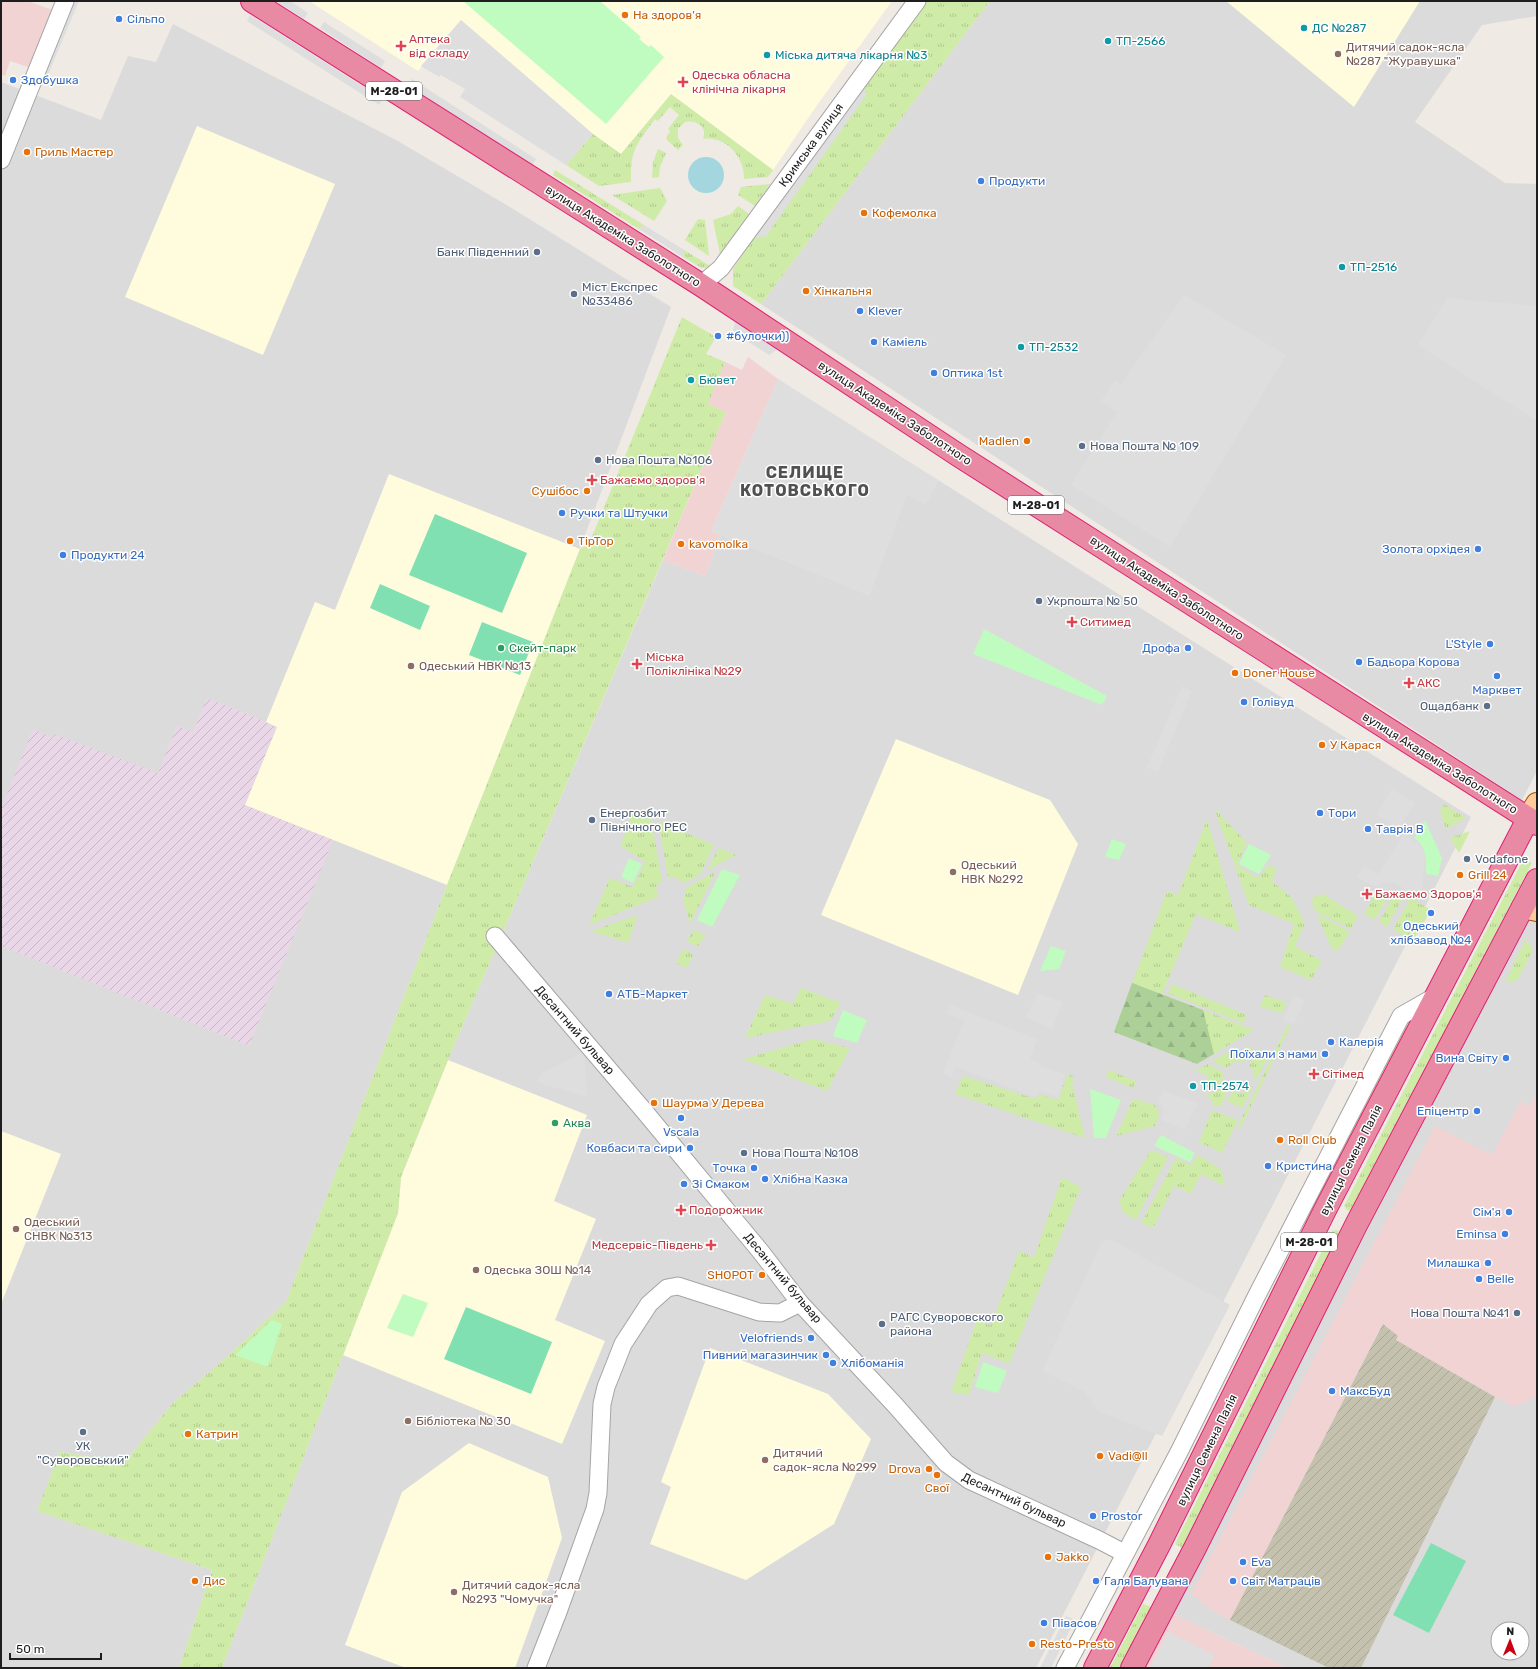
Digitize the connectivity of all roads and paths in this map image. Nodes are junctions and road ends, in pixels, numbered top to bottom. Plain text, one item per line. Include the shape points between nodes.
1 (65, 1) edge
2 (252, 1) edge
3 (917, 1) edge
4 (1, 160) edge
5 (701, 285) junction
6 (1534, 816) edge
7 (1537, 880) edge
8 (1530, 909) edge
9 (495, 936) dead end
10 (1436, 996) junction
11 (1325, 1210) junction
12 (1356, 1225) junction
13 (800, 1303) junction
14 (1124, 1553) junction
15 (1136, 1590) junction
16 (1165, 1604) junction
17 (536, 1668) edge
18 (1065, 1668) edge
19 (1095, 1668) edge
20 (1132, 1668) edge

1 - 4 street
2 - 5 highway, вулиця Академіка Заболотного / М-28-01
3 - 5 street, Кримська вулиця via 721,268
5 - 6 highway, вулиця Академіка Заболотного / М-28-01 via 964,459
6 - 10 highway, вулиця Семена Палія / М-28-01
7 - 8 highway, М-28-01
8 - 12 highway, М-28-01
9 - 13 street, Десантний бульвар via 645,1112
10 - 11 highway, вулиця Семена Палія / М-28-01
10 - 14 street via 1401,1016 1179,1452
11 - 12 highway
11 - 15 highway, вулиця Семена Палія / М-28-01
12 - 16 highway, М-28-01
13 - 14 street, Десантний бульвар via 895,1404 946,1464 969,1480
13 - 17 street via 780,1313 759,1312 678,1286 667,1288 650,1304 623,1344 606,1387 602,1404 595,1509
14 - 18 street
15 - 16 highway
15 - 19 highway, вулиця Семена Палія / М-28-01
16 - 20 highway, М-28-01

